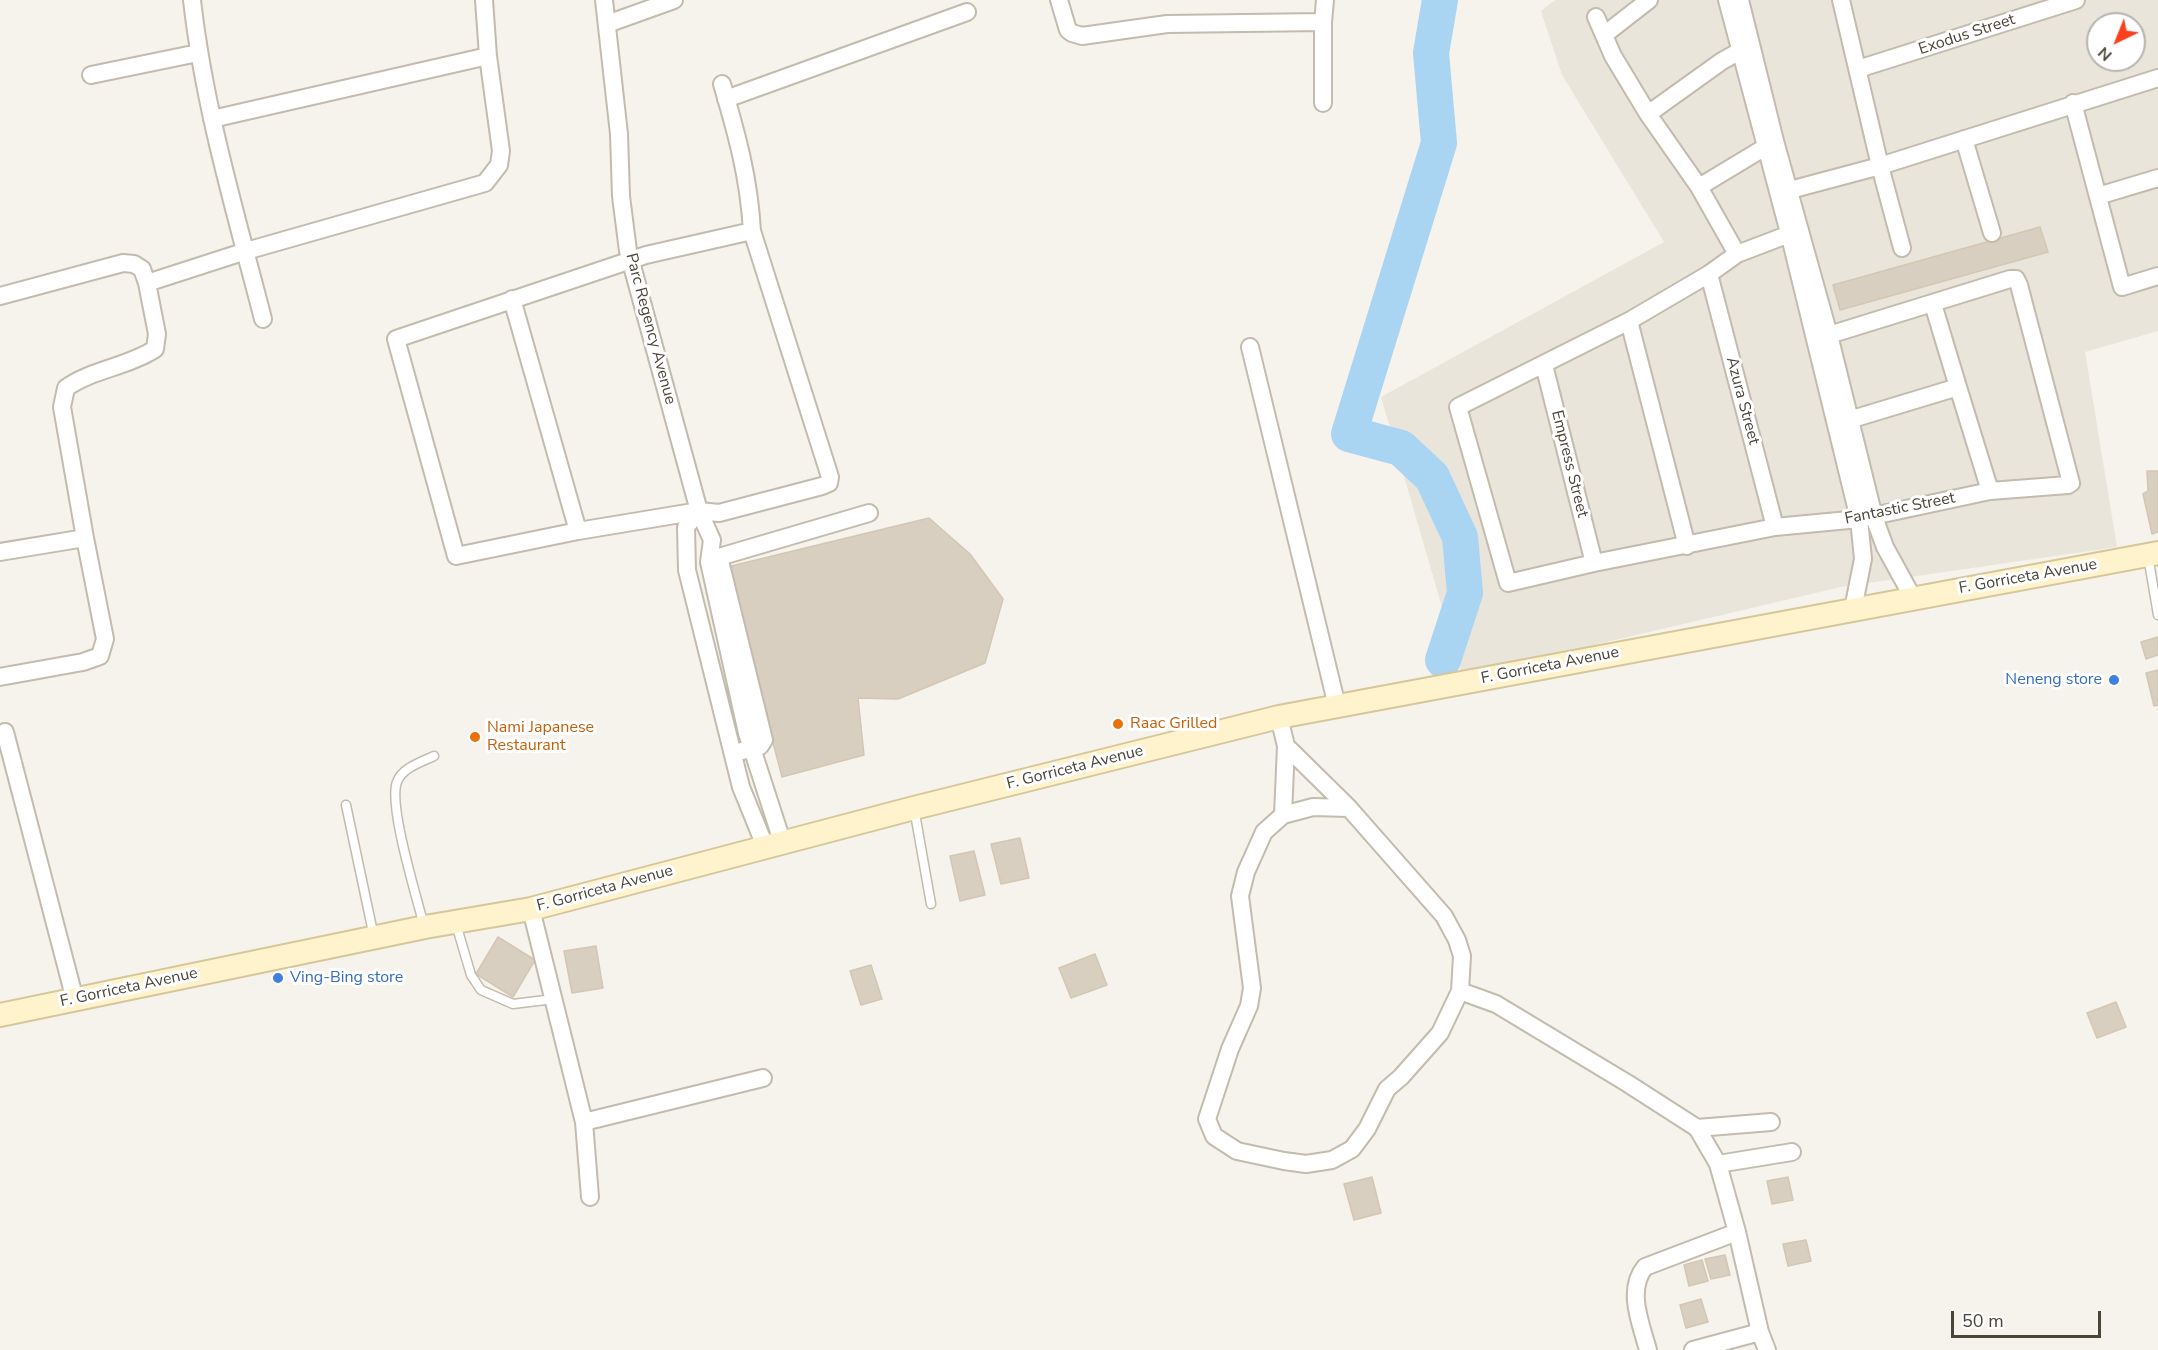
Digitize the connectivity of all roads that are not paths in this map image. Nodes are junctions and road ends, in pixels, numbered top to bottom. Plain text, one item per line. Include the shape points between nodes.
1 (192, 0) edge
2 (484, 0) edge
3 (604, 0) edge
4 (674, 0) edge
5 (1059, 0) edge
6 (1326, 0) edge
7 (1649, 0) edge
8 (1726, 0) edge
9 (1740, 0) edge
10 (1841, 0) edge
11 (2076, 0) edge
12 (967, 12) dead end
13 (1596, 17) dead end
14 (1323, 22) junction
15 (607, 24) junction
16 (1604, 35) junction
17 (1740, 51) junction
18 (198, 52) junction
19 (488, 56) junction
20 (1858, 69) junction
21 (91, 75) dead end
22 (2158, 78) edge
23 (1323, 103) dead end
24 (2073, 103) junction
25 (1648, 114) junction
26 (212, 119) junction
27 (1964, 139) junction
28 (1770, 144) junction
29 (1880, 166) junction
30 (2158, 178) edge
31 (1699, 187) junction
32 (1790, 190) junction
33 (2098, 196) junction
34 (752, 231) junction
35 (1794, 232) junction
36 (1992, 233) dead end
37 (1902, 248) dead end
38 (246, 251) junction
39 (1737, 254) junction
40 (632, 260) junction
41 (1709, 274) junction
42 (2158, 276) edge
43 (147, 283) junction
44 (0, 296) edge
45 (512, 299) junction
46 (1932, 304) junction
47 (263, 319) dead end
48 (1629, 321) junction
49 (1829, 335) junction
50 (1250, 347) dead end
51 (1544, 364) junction
52 (1958, 387) junction
53 (1849, 420) junction
54 (1990, 491) junction
55 (699, 512) junction
56 (869, 513) dead end
57 (1866, 518) junction
58 (1775, 528) junction
59 (578, 531) junction
60 (85, 538) junction
61 (1687, 546) junction
62 (0, 552) edge
63 (2153, 554) edge
64 (714, 559) junction
65 (1594, 563) junction
66 (687, 570) junction
67 (1913, 598) junction
68 (1853, 609) junction
69 (2158, 615) edge
70 (0, 677) edge
71 (1337, 706) junction
72 (1279, 717) junction
73 (5, 732) dead end
74 (1286, 746) junction
75 (751, 749) junction
76 (734, 753) junction
77 (434, 756) dead end
78 (346, 805) dead end
79 (914, 808) junction
80 (1349, 808) junction
81 (1283, 815) junction
82 (774, 843) junction
83 (931, 904) dead end
84 (531, 909) junction
85 (456, 921) junction
86 (424, 927) junction
87 (374, 937) junction
88 (1460, 991) junction
89 (554, 999) junction
90 (75, 1000) junction
91 (0, 1015) edge
92 (763, 1078) dead end
93 (584, 1122) junction
94 (1771, 1122) dead end
95 (1697, 1128) junction
96 (1792, 1152) dead end
97 (1718, 1164) junction
98 (590, 1197) dead end
99 (1737, 1232) junction
100 (1760, 1332) junction
101 (1648, 1350) edge
102 (1693, 1350) edge
103 (1767, 1350) edge

1 - 18 street
2 - 19 street
3 - 15 street, Parc Regency Avenue
4 - 15 street
5 - 14 street via 1068,30 1082,36 1167,24
6 - 14 street
7 - 16 street
8 - 17 street
9 - 28 street
10 - 20 street
11 - 20 street, Exodus Street
12 - 34 street via 724,92 743,158
13 - 16 street
14 - 23 street
15 - 40 street, Parc Regency Avenue via 619,134 621,196
16 - 25 street
17 - 25 street
17 - 28 street
18 - 21 street
18 - 26 street
19 - 26 street
19 - 38 street via 501,160 485,183
20 - 29 street
22 - 24 street
24 - 27 street
24 - 33 street
25 - 31 street
26 - 38 street
27 - 29 street
27 - 36 street
28 - 31 street
28 - 32 street
28 - 35 street
29 - 32 street
29 - 37 street
30 - 33 street
31 - 39 street
32 - 35 street
33 - 42 street via 2122,287
34 - 40 street
34 - 55 street via 829,483 719,513
35 - 39 street
35 - 49 street
35 - 57 street
38 - 43 street
38 - 47 street
39 - 41 street
40 - 45 street
40 - 55 street, Parc Regency Avenue
41 - 48 street
41 - 58 street, Azura Street
43 - 44 street via 142,269 123,263
43 - 60 street via 157,334 155,349 80,378 66,388 63,407
45 - 59 street
45 - 59 street via 396,339 456,556
46 - 49 street, Fantastic Street
46 - 52 street
46 - 54 street, Fantastic Street via 2010,279 2016,279 2019,285 2072,481 2068,485
48 - 51 street
48 - 61 street
49 - 53 street
50 - 71 street
51 - 65 street, Empress Street
51 - 65 street, Fantastic Street via 1458,407 1508,583
52 - 53 street
52 - 54 street
53 - 57 street
54 - 57 street, Fantastic Street
55 - 59 street
55 - 64 street, Parc Regency Avenue via 712,540
55 - 66 street via 686,527
56 - 64 street
57 - 58 street, Fantastic Street
57 - 67 street
57 - 68 street
58 - 61 street, Fantastic Street
60 - 62 street
60 - 70 street via 105,639 100,656
61 - 65 street, Fantastic Street
63 - 67 main road, F. Gorriceta Avenue
63 - 69 lane
64 - 66 street
64 - 75 street, Parc Regency Avenue via 764,740
66 - 76 street
67 - 68 main road, F. Gorriceta Avenue
68 - 71 main road, F. Gorriceta Avenue
71 - 72 main road, F. Gorriceta Avenue
72 - 74 street
72 - 79 main road, F. Gorriceta Avenue
73 - 90 street
74 - 80 street
74 - 81 street
75 - 76 street
75 - 82 street
76 - 82 street via 741,787
77 - 86 lane via 404,771 396,782 397,819
78 - 87 lane
79 - 82 main road, F. Gorriceta Avenue
79 - 83 lane
80 - 81 street via 1313,807
80 - 88 street via 1444,916 1462,956
81 - 88 street via 1264,832 1240,896 1252,988 1249,1006 1207,1119 1214,1136 1237,1150 1306,1164 1332,1160 1352,1149 1387,1089 1440,1033
82 - 84 main road, F. Gorriceta Avenue
84 - 85 main road, F. Gorriceta Avenue
84 - 89 street
85 - 86 main road, F. Gorriceta Avenue
85 - 89 lane via 471,975 481,990 513,1004
86 - 87 main road, F. Gorriceta Avenue
87 - 90 main road, F. Gorriceta Avenue
88 - 95 street via 1496,1004
89 - 93 street
90 - 91 main road, F. Gorriceta Avenue
92 - 93 street
93 - 98 street
94 - 95 street
95 - 97 street
96 - 97 street
97 - 99 street
99 - 100 street
99 - 101 street via 1641,1272 1636,1282 1636,1302
100 - 102 street
100 - 103 street

